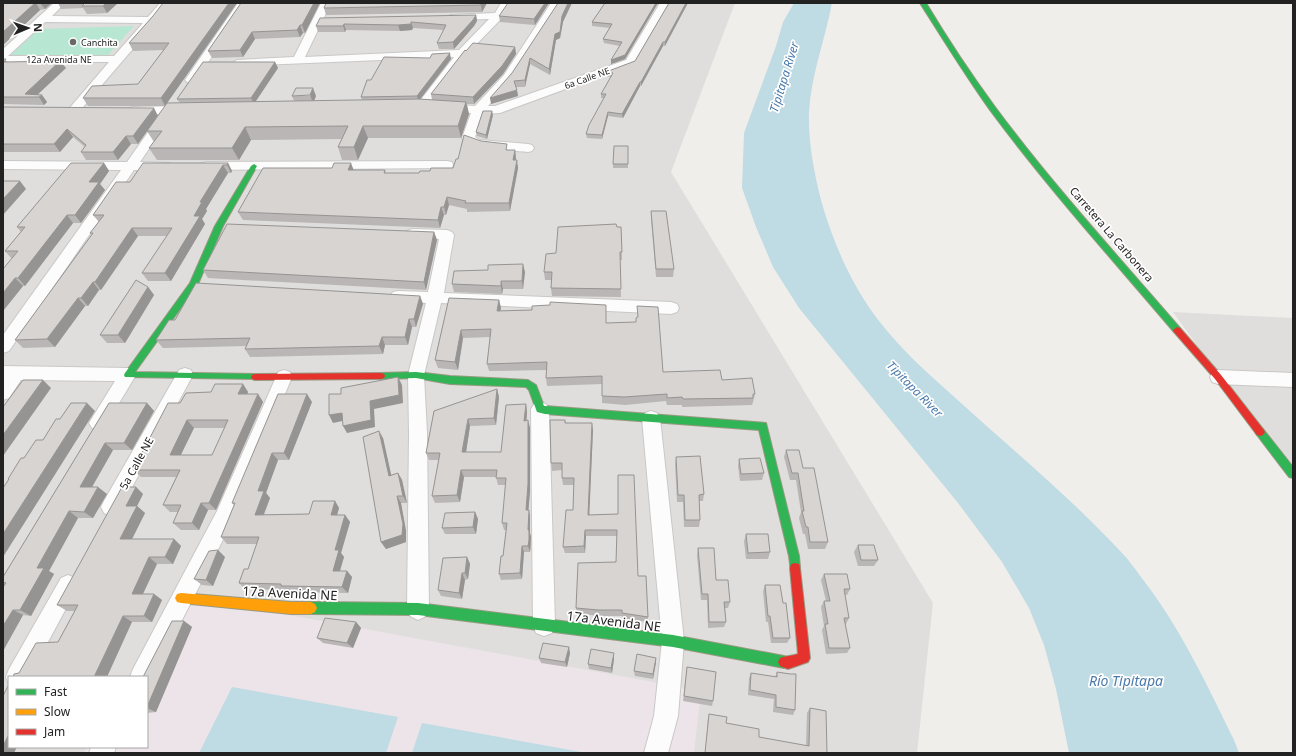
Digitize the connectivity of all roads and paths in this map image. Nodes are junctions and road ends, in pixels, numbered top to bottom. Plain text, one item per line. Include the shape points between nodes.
1 (60, 3) edge
2 (165, 3) edge
3 (243, 3) edge
4 (326, 3) edge
5 (506, 3) edge
6 (556, 3) edge
7 (665, 3) edge
8 (923, 3) edge
9 (498, 16) junction
10 (443, 17) edge
11 (44, 19) junction
12 (152, 20) junction
13 (462, 53) junction
14 (3, 55) edge
15 (3, 59) edge
16 (116, 59) junction
17 (298, 60) junction
18 (201, 64) junction
19 (422, 106) junction
20 (407, 107) edge
21 (170, 110) junction
22 (194, 110) edge
23 (478, 110) junction
24 (58, 111) edge
25 (73, 111) junction
26 (88, 111) edge
27 (118, 111) edge
28 (528, 148) dead end
29 (447, 165) dead end
30 (130, 166) junction
31 (176, 166) edge
32 (192, 166) edge
33 (254, 166) junction
34 (5, 167) edge
35 (219, 226) junction
36 (235, 227) edge
37 (400, 234) edge
38 (194, 284) junction
39 (209, 285) edge
40 (381, 295) edge
41 (435, 298) junction
42 (671, 308) dead end
43 (3, 347) edge
44 (10, 373) edge
45 (128, 375) junction
46 (416, 375) junction
47 (185, 376) junction
48 (284, 377) junction
49 (1218, 377) junction
50 (1293, 380) edge
51 (3, 393) edge
52 (540, 409) junction
53 (651, 418) junction
54 (91, 436) edge
55 (1293, 474) edge
56 (101, 526) edge
57 (78, 567) edge
58 (182, 598) junction
59 (418, 609) junction
60 (544, 625) junction
61 (673, 641) junction
62 (18, 676) edge
63 (142, 676) edge
64 (656, 753) edge

1 - 11 street
2 - 12 street
3 - 18 street
4 - 17 street via 321,20
5 - 9 street
6 - 23 street via 508,77
7 - 23 street, 6a Calle NE via 630,62 496,110
8 - 49 street, Carretera La Carbonera via 993,110
9 - 10 street
9 - 13 street
11 - 12 street
11 - 14 street
12 - 16 street
13 - 17 street
13 - 19 street
15 - 16 street, 12a Avenida NE
16 - 25 street
17 - 18 street
18 - 21 street
19 - 20 street, 6a Calle NE
19 - 23 street, 6a Calle NE
21 - 22 street
21 - 27 street
21 - 30 street
23 - 28 street via 468,138 477,143
24 - 25 street
25 - 26 street
29 - 33 street
30 - 31 street
30 - 34 street
30 - 43 street
32 - 33 street
33 - 35 street
35 - 36 street
35 - 38 street
37 - 41 street via 447,235
38 - 39 street
38 - 45 street
40 - 41 street
41 - 42 street
41 - 46 street
44 - 45 street
44 - 51 street
45 - 47 street
45 - 54 street
46 - 48 street
46 - 52 street via 450,380 528,384 533,388
46 - 59 street
47 - 48 street
47 - 56 street, 5a Calle NE
48 - 58 street via 225,516
49 - 50 street
49 - 55 street, Carretera La Carbonera
52 - 53 street
52 - 60 street
53 - 61 street
53 - 61 street, 17a Avenida NE via 763,426 794,556 804,658 788,663
57 - 62 street
58 - 59 street, 17a Avenida NE via 291,608
58 - 63 street
59 - 60 street, 17a Avenida NE
60 - 61 street, 17a Avenida NE
61 - 64 street via 666,716

